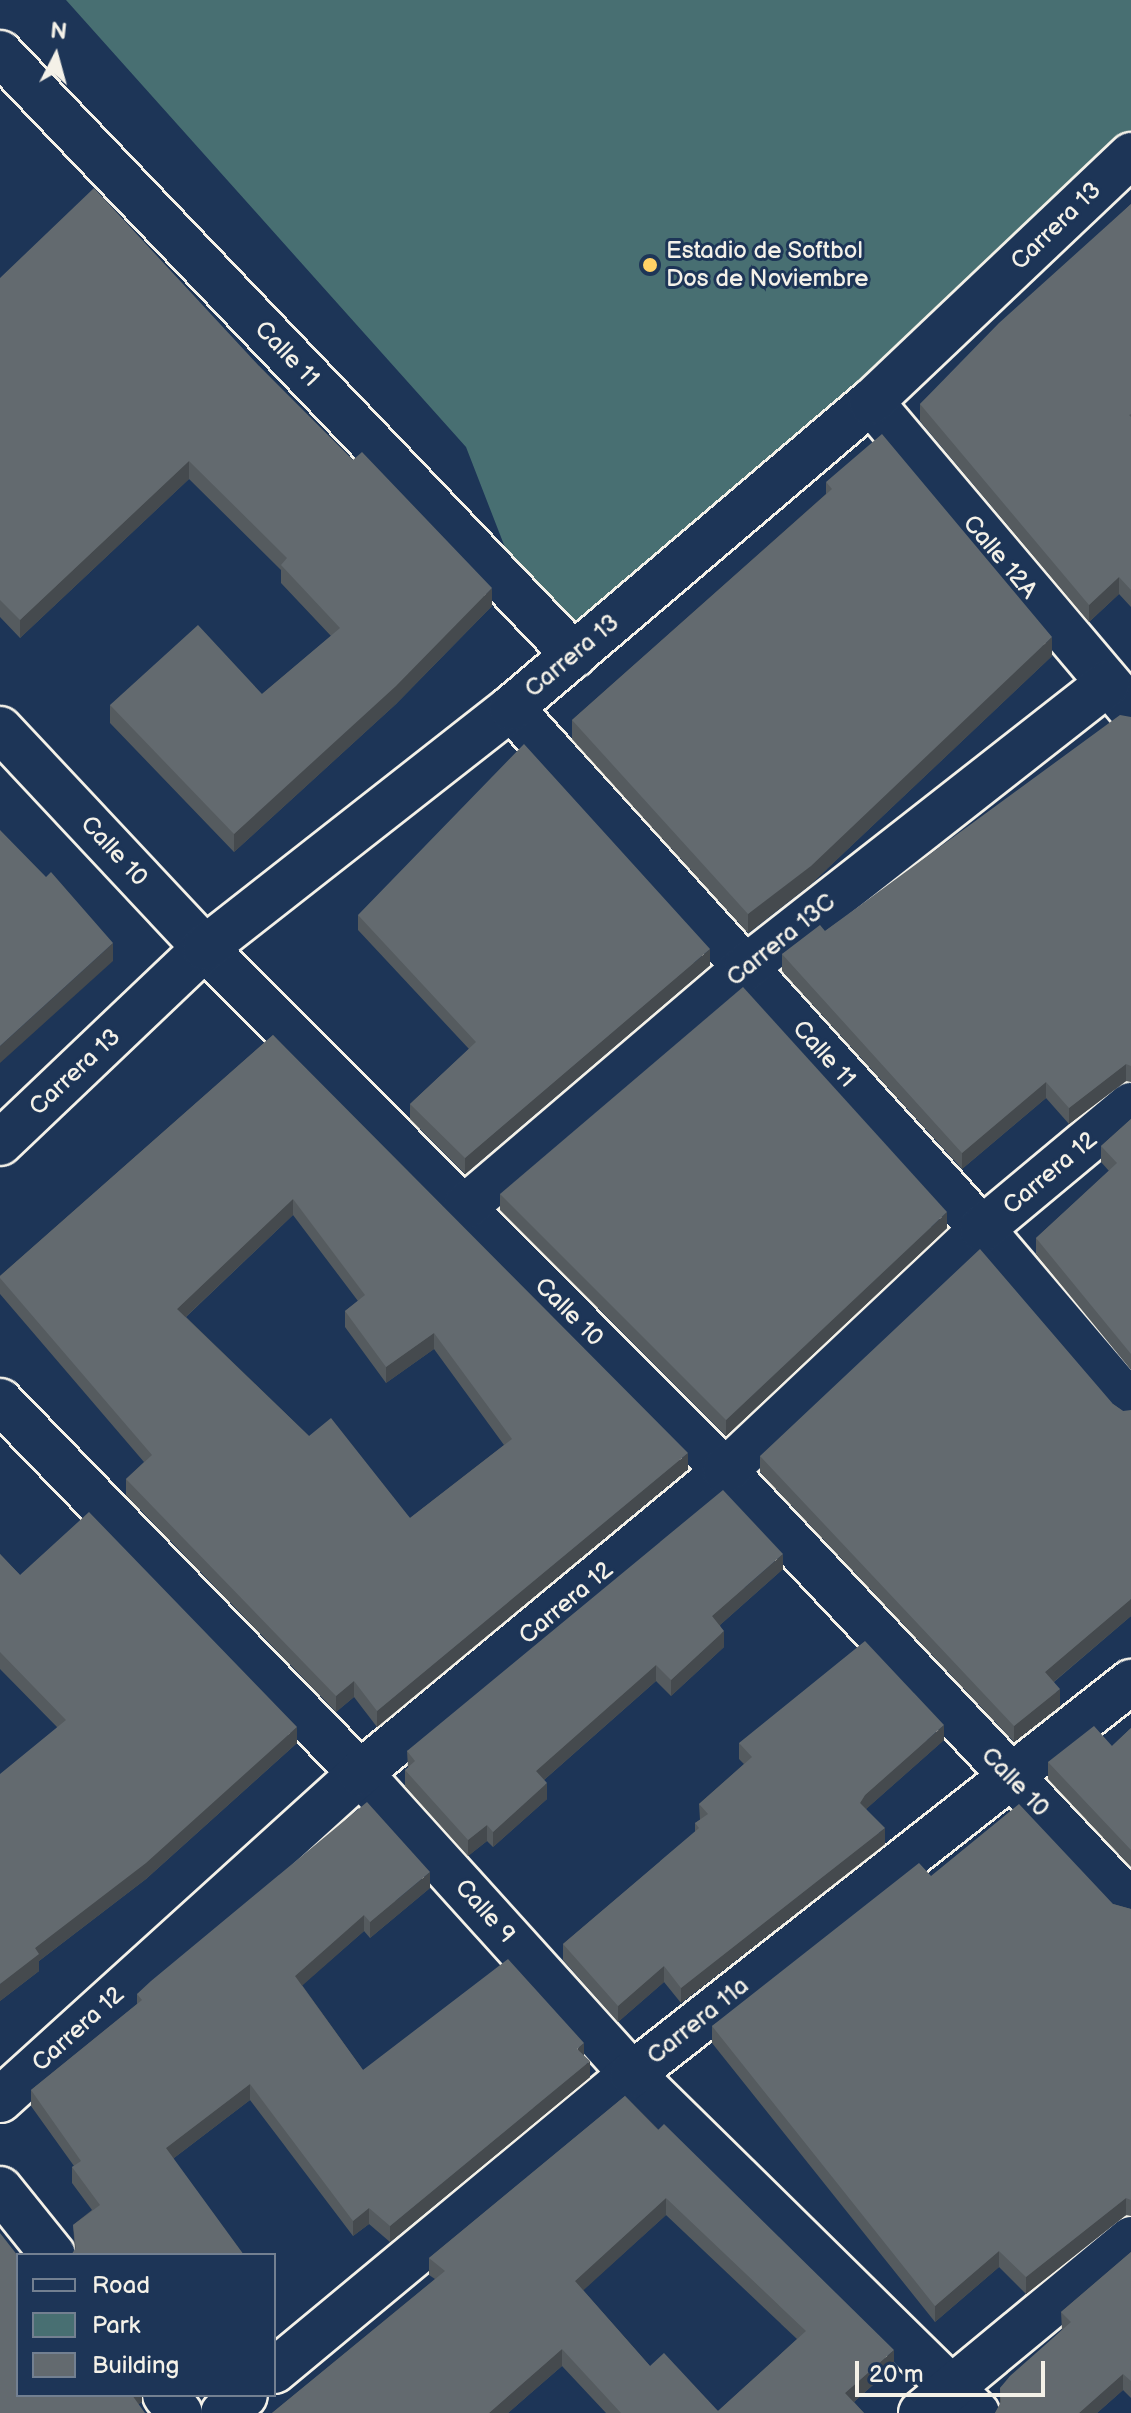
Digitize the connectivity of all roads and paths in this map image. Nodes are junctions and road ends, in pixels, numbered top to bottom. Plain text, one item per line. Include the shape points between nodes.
1 (0, 53) edge
2 (1131, 155) edge
3 (871, 402) junction
4 (574, 655) junction
5 (1119, 697) edge
6 (511, 708) junction
7 (0, 729) edge
8 (205, 948) junction
9 (746, 967) junction
10 (1131, 1105) edge
11 (0, 1143) edge
12 (465, 1207) junction
13 (982, 1229) junction
14 (0, 1401) edge
15 (1131, 1404) edge
16 (725, 1471) junction
17 (1131, 1682) edge
18 (360, 1773) junction
19 (1007, 1775) junction
20 (1131, 1903) edge
21 (632, 2074) junction
22 (0, 2100) edge
23 (0, 2189) edge
24 (1131, 2239) edge
25 (51, 2253) edge
26 (276, 2369) edge
27 (167, 2397) edge
28 (243, 2397) edge
29 (950, 2405) edge
30 (180, 2413) edge
31 (223, 2413) edge

1 - 4 street, Calle 11
2 - 3 street, Carrera 13
3 - 4 street, Carrera 13
3 - 5 street, Calle 12A
4 - 6 street, Carrera 13
5 - 9 street, Carrera 13C
6 - 8 street, Carrera 13
6 - 9 street, Calle 11
7 - 8 street, Calle 10
8 - 11 street, Carrera 13
8 - 12 street, Calle 10
9 - 12 street, Carrera 13C
9 - 13 street, Calle 11
10 - 13 street, Carrera 12
12 - 16 street, Calle 10
13 - 15 street, Calle 11
13 - 16 street, Carrera 12
14 - 18 street, Calle 9
16 - 18 street, Carrera 12
16 - 19 street, Calle 10
17 - 19 street, Carrera 11a
18 - 21 street, Calle 9
18 - 22 street, Carrera 12
19 - 20 street, Calle 10
19 - 21 street, Carrera 11a
21 - 26 street, Carrera 11a
21 - 29 street, Calle 9
23 - 25 street
24 - 29 street
27 - 30 street
28 - 31 street

